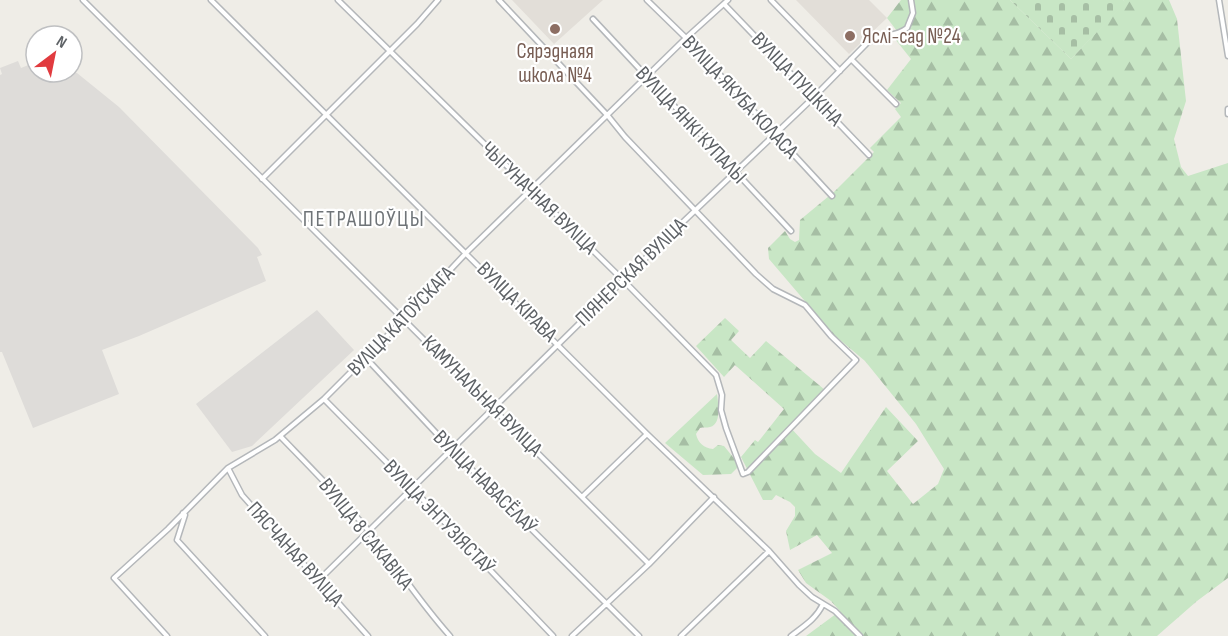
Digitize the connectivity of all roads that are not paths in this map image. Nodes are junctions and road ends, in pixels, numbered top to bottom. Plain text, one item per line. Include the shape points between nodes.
1 (83, 0) edge
2 (211, 0) edge
3 (338, 0) edge
4 (438, 0) edge
5 (499, 0) edge
6 (647, 0) edge
7 (771, 0) edge
8 (911, 0) edge
9 (1219, 0) edge
10 (726, 2) edge
11 (593, 19) dead end
12 (686, 38) junction
13 (389, 51) junction
14 (1228, 56) edge
15 (852, 59) junction
16 (840, 71) junction
17 (646, 78) junction
18 (814, 97) junction
19 (896, 104) dead end
20 (1228, 109) edge
21 (327, 114) junction
22 (1228, 114) edge
23 (608, 116) junction
24 (774, 133) junction
25 (869, 155) dead end
26 (734, 172) junction
27 (262, 179) junction
28 (531, 190) junction
29 (832, 196) dead end
30 (695, 210) junction
31 (791, 231) dead end
32 (467, 252) junction
33 (623, 280) junction
34 (404, 319) junction
35 (558, 344) junction
36 (366, 358) junction
37 (324, 399) junction
38 (494, 409) junction
39 (647, 434) junction
40 (280, 436) junction
41 (452, 450) junction
42 (228, 468) junction
43 (412, 488) junction
44 (582, 497) junction
45 (714, 497) junction
46 (183, 513) junction
47 (369, 532) junction
48 (769, 551) junction
49 (649, 564) junction
50 (319, 580) junction
51 (823, 604) junction
52 (606, 605) junction
53 (446, 632) junction
54 (167, 636) edge
55 (265, 636) edge
56 (368, 636) edge
57 (441, 636) edge
58 (450, 636) edge
59 (553, 636) edge
60 (572, 636) edge
61 (639, 636) edge
62 (681, 636) edge
63 (790, 636) edge
64 (860, 636) edge

1 - 27 street, КАМУНАЛЬНАЯ ВУЛІЦА
2 - 21 street, ВУЛІЦА КІРАВА
3 - 13 street, ЧЫГУНАЧНАЯ ВУЛІЦА
4 - 13 street
5 - 23 street
6 - 12 street, ВУЛІЦА ЯКУБА КОЛАСА
7 - 16 street
8 - 15 street, ПІЯНЕРСКАЯ ВУЛІЦА via 913,13 908,28 876,37
9 - 14 street
10 - 12 street, ВУЛІЦА КАТОЎСКАГА
10 - 18 street, ВУЛІЦА ПУШКІНА
11 - 17 street, ВУЛІЦА ЯНКІ КУПАЛЫ
12 - 17 street, ВУЛІЦА КАТОЎСКАГА
12 - 24 street, ВУЛІЦА ЯКУБА КОЛАСА
13 - 21 street
13 - 28 street, ЧЫГУНАЧНАЯ ВУЛІЦА
15 - 16 street, ПІЯНЕРСКАЯ ВУЛІЦА
15 - 19 street
16 - 18 street, ПІЯНЕРСКАЯ ВУЛІЦА
17 - 23 street, ВУЛІЦА КАТОЎСКАГА
17 - 26 street, ВУЛІЦА ЯНКІ КУПАЛЫ
18 - 24 street, ПІЯНЕРСКАЯ ВУЛІЦА
18 - 25 street, ВУЛІЦА ПУШКІНА
20 - 22 street
21 - 27 street
21 - 32 street, ВУЛІЦА КІРАВА
23 - 28 street, ВУЛІЦА КАТОЎСКАГА
23 - 30 street
24 - 26 street, ПІЯНЕРСКАЯ ВУЛІЦА
24 - 29 street, ВУЛІЦА ЯКУБА КОЛАСА
26 - 30 street, ПІЯНЕРСКАЯ ВУЛІЦА
26 - 31 street, ВУЛІЦА ЯНКІ КУПАЛЫ
27 - 34 street, КАМУНАЛЬНАЯ ВУЛІЦА
28 - 32 street, ВУЛІЦА КАТОЎСКАГА
28 - 33 street, ЧЫГУНАЧНАЯ ВУЛІЦА
30 - 33 street, ПІЯНЕРСКАЯ ВУЛІЦА
30 - 33 street, ЧЫГУНАЧНАЯ ВУЛІЦА via 773,290 805,305 856,360 748,472 743,474 726,428 716,375
32 - 34 street, ВУЛІЦА КАТОЎСКАГА
32 - 35 street, ВУЛІЦА КІРАВА
33 - 35 street, ПІЯНЕРСКАЯ ВУЛІЦА
34 - 36 street, ВУЛІЦА КАТОЎСКАГА
34 - 38 street, КАМУНАЛЬНАЯ ВУЛІЦА
35 - 38 street, ПІЯНЕРСКАЯ ВУЛІЦА
35 - 39 street, ВУЛІЦА КІРАВА
36 - 37 street, ВУЛІЦА КАТОЎСКАГА
36 - 41 street, ВУЛІЦА НАВАСЁЛАЎ
37 - 40 street, ВУЛІЦА КАТОЎСКАГА
37 - 43 street, ВУЛІЦА ЭНТУЗІЯСТАЎ
38 - 41 street, ПІЯНЕРСКАЯ ВУЛІЦА
38 - 44 street, КАМУНАЛЬНАЯ ВУЛІЦА
39 - 44 street
39 - 45 street, ВУЛІЦА КІРАВА
40 - 42 street, ВУЛІЦА КАТОЎСКАГА
40 - 47 street, ВУЛІЦА 8 САКАВІКА
41 - 43 street, ПІЯНЕРСКАЯ ВУЛІЦА
41 - 52 street, ВУЛІЦА НАВАСЁЛАЎ
42 - 46 street, ВУЛІЦА КАТОЎСКАГА
42 - 50 street, ПЯСЧАНАЯ ВУЛІЦА via 242,495
43 - 47 street, ПІЯНЕРСКАЯ ВУЛІЦА
43 - 59 street, ВУЛІЦА ЭНТУЗІЯСТАЎ
44 - 49 street, КАМУНАЛЬНАЯ ВУЛІЦА
45 - 48 street, ВУЛІЦА КІРАВА
45 - 49 street
46 - 54 street, ВУЛІЦА КАТОЎСКАГА via 114,578
46 - 55 street via 177,540
47 - 50 street, ПІЯНЕРСКАЯ ВУЛІЦА
47 - 53 street, ВУЛІЦА 8 САКАВІКА
48 - 51 street, ВУЛІЦА КІРАВА via 799,585
48 - 62 street
49 - 52 street
50 - 56 street, ПЯСЧАНАЯ ВУЛІЦА
51 - 63 street via 818,614
51 - 64 street, ВУЛІЦА КІРАВА
52 - 60 street
52 - 61 street, ВУЛІЦА НАВАСЁЛАЎ
53 - 57 street
53 - 58 street, ВУЛІЦА 8 САКАВІКА

